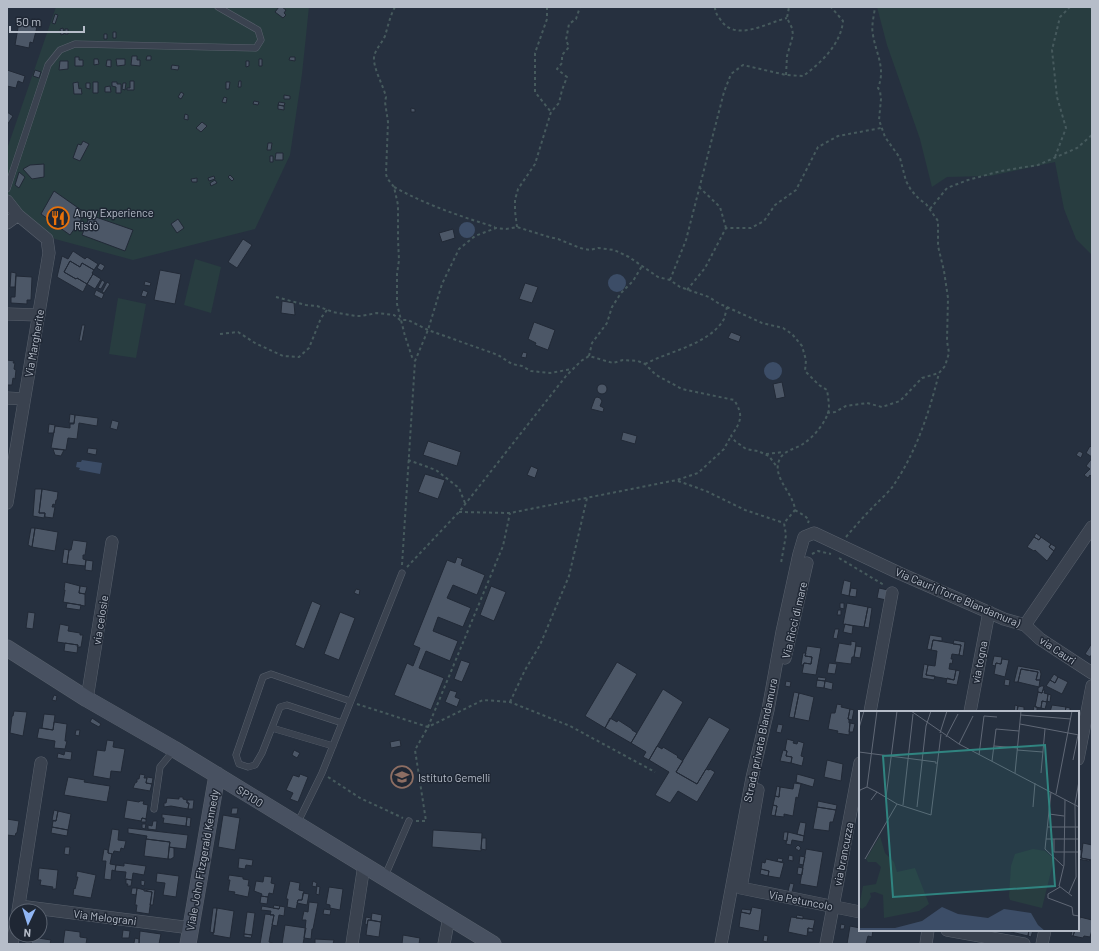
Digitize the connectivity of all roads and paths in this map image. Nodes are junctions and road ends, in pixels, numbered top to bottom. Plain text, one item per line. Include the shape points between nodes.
1 (218, 7) edge
2 (395, 7) edge
3 (547, 7) edge
4 (580, 7) edge
5 (715, 7) edge
6 (789, 7) edge
7 (831, 7) edge
8 (875, 7) edge
9 (1070, 7) edge
10 (787, 18) junction
11 (786, 75) junction
12 (551, 112) junction
13 (882, 128) junction
14 (1092, 135) edge
15 (1055, 157) junction
16 (394, 187) junction
17 (699, 187) junction
18 (7, 188) edge
19 (7, 201) edge
20 (930, 209) junction
21 (18, 215) junction
22 (7, 223) edge
23 (517, 227) junction
24 (496, 228) junction
25 (726, 228) junction
26 (642, 266) junction
27 (670, 280) junction
28 (687, 290) junction
29 (276, 297) dead end
30 (727, 307) junction
31 (327, 310) junction
32 (7, 314) edge
33 (39, 315) junction
34 (400, 320) junction
35 (428, 330) junction
36 (220, 334) dead end
37 (589, 356) junction
38 (415, 361) junction
39 (645, 364) junction
40 (574, 369) junction
41 (939, 372) junction
42 (7, 398) edge
43 (24, 399) junction
44 (827, 413) junction
45 (731, 436) junction
46 (785, 452) junction
47 (764, 454) junction
48 (408, 460) junction
49 (777, 468) junction
50 (677, 480) junction
51 (8, 485) edge
52 (587, 498) junction
53 (7, 503) edge
54 (465, 503) junction
55 (795, 510) junction
56 (459, 512) junction
57 (510, 513) junction
58 (784, 523) junction
59 (1092, 527) edge
60 (804, 537) junction
61 (112, 542) dead end
62 (840, 544) junction
63 (833, 554) dead end
64 (839, 558) dead end
65 (781, 563) dead end
66 (807, 563) joint
67 (402, 573) junction
68 (892, 593) joint
69 (989, 612) junction
70 (1025, 626) junction
71 (7, 648) edge
72 (1092, 673) edge
73 (1092, 686) edge
74 (88, 699) junction
75 (350, 702) junction
76 (510, 702) junction
77 (771, 710) junction
78 (870, 711) edge
79 (970, 711) edge
80 (342, 723) junction
81 (428, 726) junction
82 (272, 728) junction
83 (333, 746) junction
84 (174, 749) junction
85 (1079, 754) edge
86 (41, 763) dead end
87 (859, 768) edge
88 (655, 772) dead end
89 (322, 773) junction
90 (217, 776) junction
91 (755, 779) junction
92 (154, 809) dead end
93 (409, 821) junction
94 (296, 825) junction
95 (364, 865) junction
96 (384, 878) junction
97 (19, 903) edge
98 (833, 907) junction
99 (859, 912) edge
100 (48, 914) edge
101 (449, 917) junction
102 (928, 931) edge
103 (952, 931) edge
104 (1045, 931) edge
105 (190, 940) edge
106 (352, 944) edge
107 (444, 944) edge
108 (493, 944) edge
109 (721, 944) edge
110 (826, 944) edge
111 (926, 944) edge
112 (1024, 944) edge
113 (1042, 944) edge

1 - 18 lane via 258,30 261,40 256,48 75,44 60,50 48,65
2 - 16 path via 385,36 374,56 386,97 386,174
3 - 12 path via 547,19 535,53 535,92
4 - 12 path via 576,19 568,24 566,40 569,47 562,56 562,63 557,70 567,77 559,103
5 - 10 path via 723,25 736,31 753,30
6 - 10 path
7 - 11 path via 843,21 837,41 819,64 803,76
8 - 13 path via 872,33 882,76 878,88 879,120
9 - 15 path via 1060,16 1052,50 1057,96 1066,128
10 - 11 path via 793,35 787,56
11 - 17 path via 743,66 731,74
12 - 23 path via 535,164 518,189 514,211
13 - 20 path via 884,137 900,158 911,190
13 - 25 path via 838,136 818,147 796,190 775,205 764,221 751,228
14 - 15 path via 1077,148
15 - 20 path via 1038,165 994,173 947,188
16 - 24 path via 420,201
16 - 34 path via 398,205 397,304
17 - 25 path via 720,207
17 - 27 path via 686,240
19 - 21 street, Via Margherite
20 - 41 path via 938,221 938,246 948,298 949,353
21 - 22 street
21 - 33 street, Via Margherite via 47,239 49,253
23 - 24 path
23 - 26 path via 558,238 580,248 614,250
24 - 35 path via 475,236 459,249 442,284
25 - 28 path via 705,268
26 - 27 path via 658,277
26 - 37 path via 612,307 608,323 592,344
27 - 28 path
28 - 30 path via 709,297
29 - 31 path
30 - 39 path via 724,319 700,340
30 - 44 path via 762,323 783,328 797,339 805,354 805,371 827,390
31 - 34 path via 361,316 376,313 394,315
31 - 36 path via 309,348 299,357 283,356 238,332
32 - 33 street
33 - 43 street, Via Margherite
34 - 35 path via 408,320
34 - 38 path
35 - 38 path
35 - 40 path via 498,355 530,371 550,373
37 - 39 path via 613,363 623,360
37 - 40 path
38 - 48 path
39 - 45 path via 656,375 682,389 734,400 740,409 741,417
40 - 54 path
41 - 44 path via 922,378 900,401 882,407 867,403 846,406
41 - 62 path via 923,427 895,484
42 - 43 street
43 - 51 street, Via Margherite
44 - 46 path via 812,436 803,444
45 - 47 path via 746,449
45 - 50 path via 724,449 698,473
46 - 47 path
46 - 49 path via 779,459
47 - 49 path via 769,456
48 - 54 path via 436,470 459,488
48 - 67 path
49 - 55 path
50 - 52 path
50 - 58 path via 745,510
51 - 53 street, Via Margherite
52 - 57 path
52 - 76 path via 569,576 540,645
54 - 56 path
55 - 58 path
55 - 60 path via 809,520
56 - 57 path
56 - 67 path
57 - 81 path via 503,546
58 - 65 path via 786,535
59 - 70 street, Via Cauri (Torre Blandamura)
60 - 62 street, Via Cauri (Torre Blandamura) via 814,533
60 - 77 street, Strada privata Blandamura via 785,618
61 - 74 street, via celosie
62 - 69 street, Via Cauri (Torre Blandamura)
63 - 66 path via 818,551 809,556
64 - 68 path via 888,587
66 - 77 street, Via Ricci di mare
67 - 75 lane
68 - 78 street
69 - 70 street, Via Cauri (Torre Blandamura)
69 - 79 street, via togna
70 - 72 street, via Cauri via 1040,639
71 - 74 main road, SP100 / SP100
73 - 85 street
74 - 84 main road, SP100 / SP100
75 - 80 lane
75 - 81 path
75 - 82 lane via 270,674 263,676 236,754 239,764 248,767 255,765
76 - 81 path via 483,700
76 - 88 path via 570,726
77 - 91 street, Strada privata Blandamura
80 - 82 lane via 287,705 280,707
80 - 83 lane
81 - 93 path via 415,750 426,820
82 - 83 lane
83 - 89 lane
84 - 90 main road, SP100 / SP100
84 - 92 lane via 160,767
86 - 97 street
87 - 98 street, via brancuzza
89 - 93 path via 360,798
89 - 94 lane
90 - 94 main road, SP100 / SP100
90 - 105 main road, Viale John Fitzgerald Kennedy
91 - 98 street, Via Petuncolo via 741,888
91 - 109 street, Strada privata Blandamura
93 - 96 lane
94 - 95 main road, SP100 / SP100
95 - 96 main road, SP100 / SP100
95 - 106 street
96 - 101 main road, SP100 / SP100
98 - 99 street, Via Petuncolo
98 - 110 street, via brancuzza
100 - 105 street, Via Melograni
101 - 107 street
101 - 108 main road, SP100 / SP100
102 - 111 street
103 - 112 street
104 - 113 street

